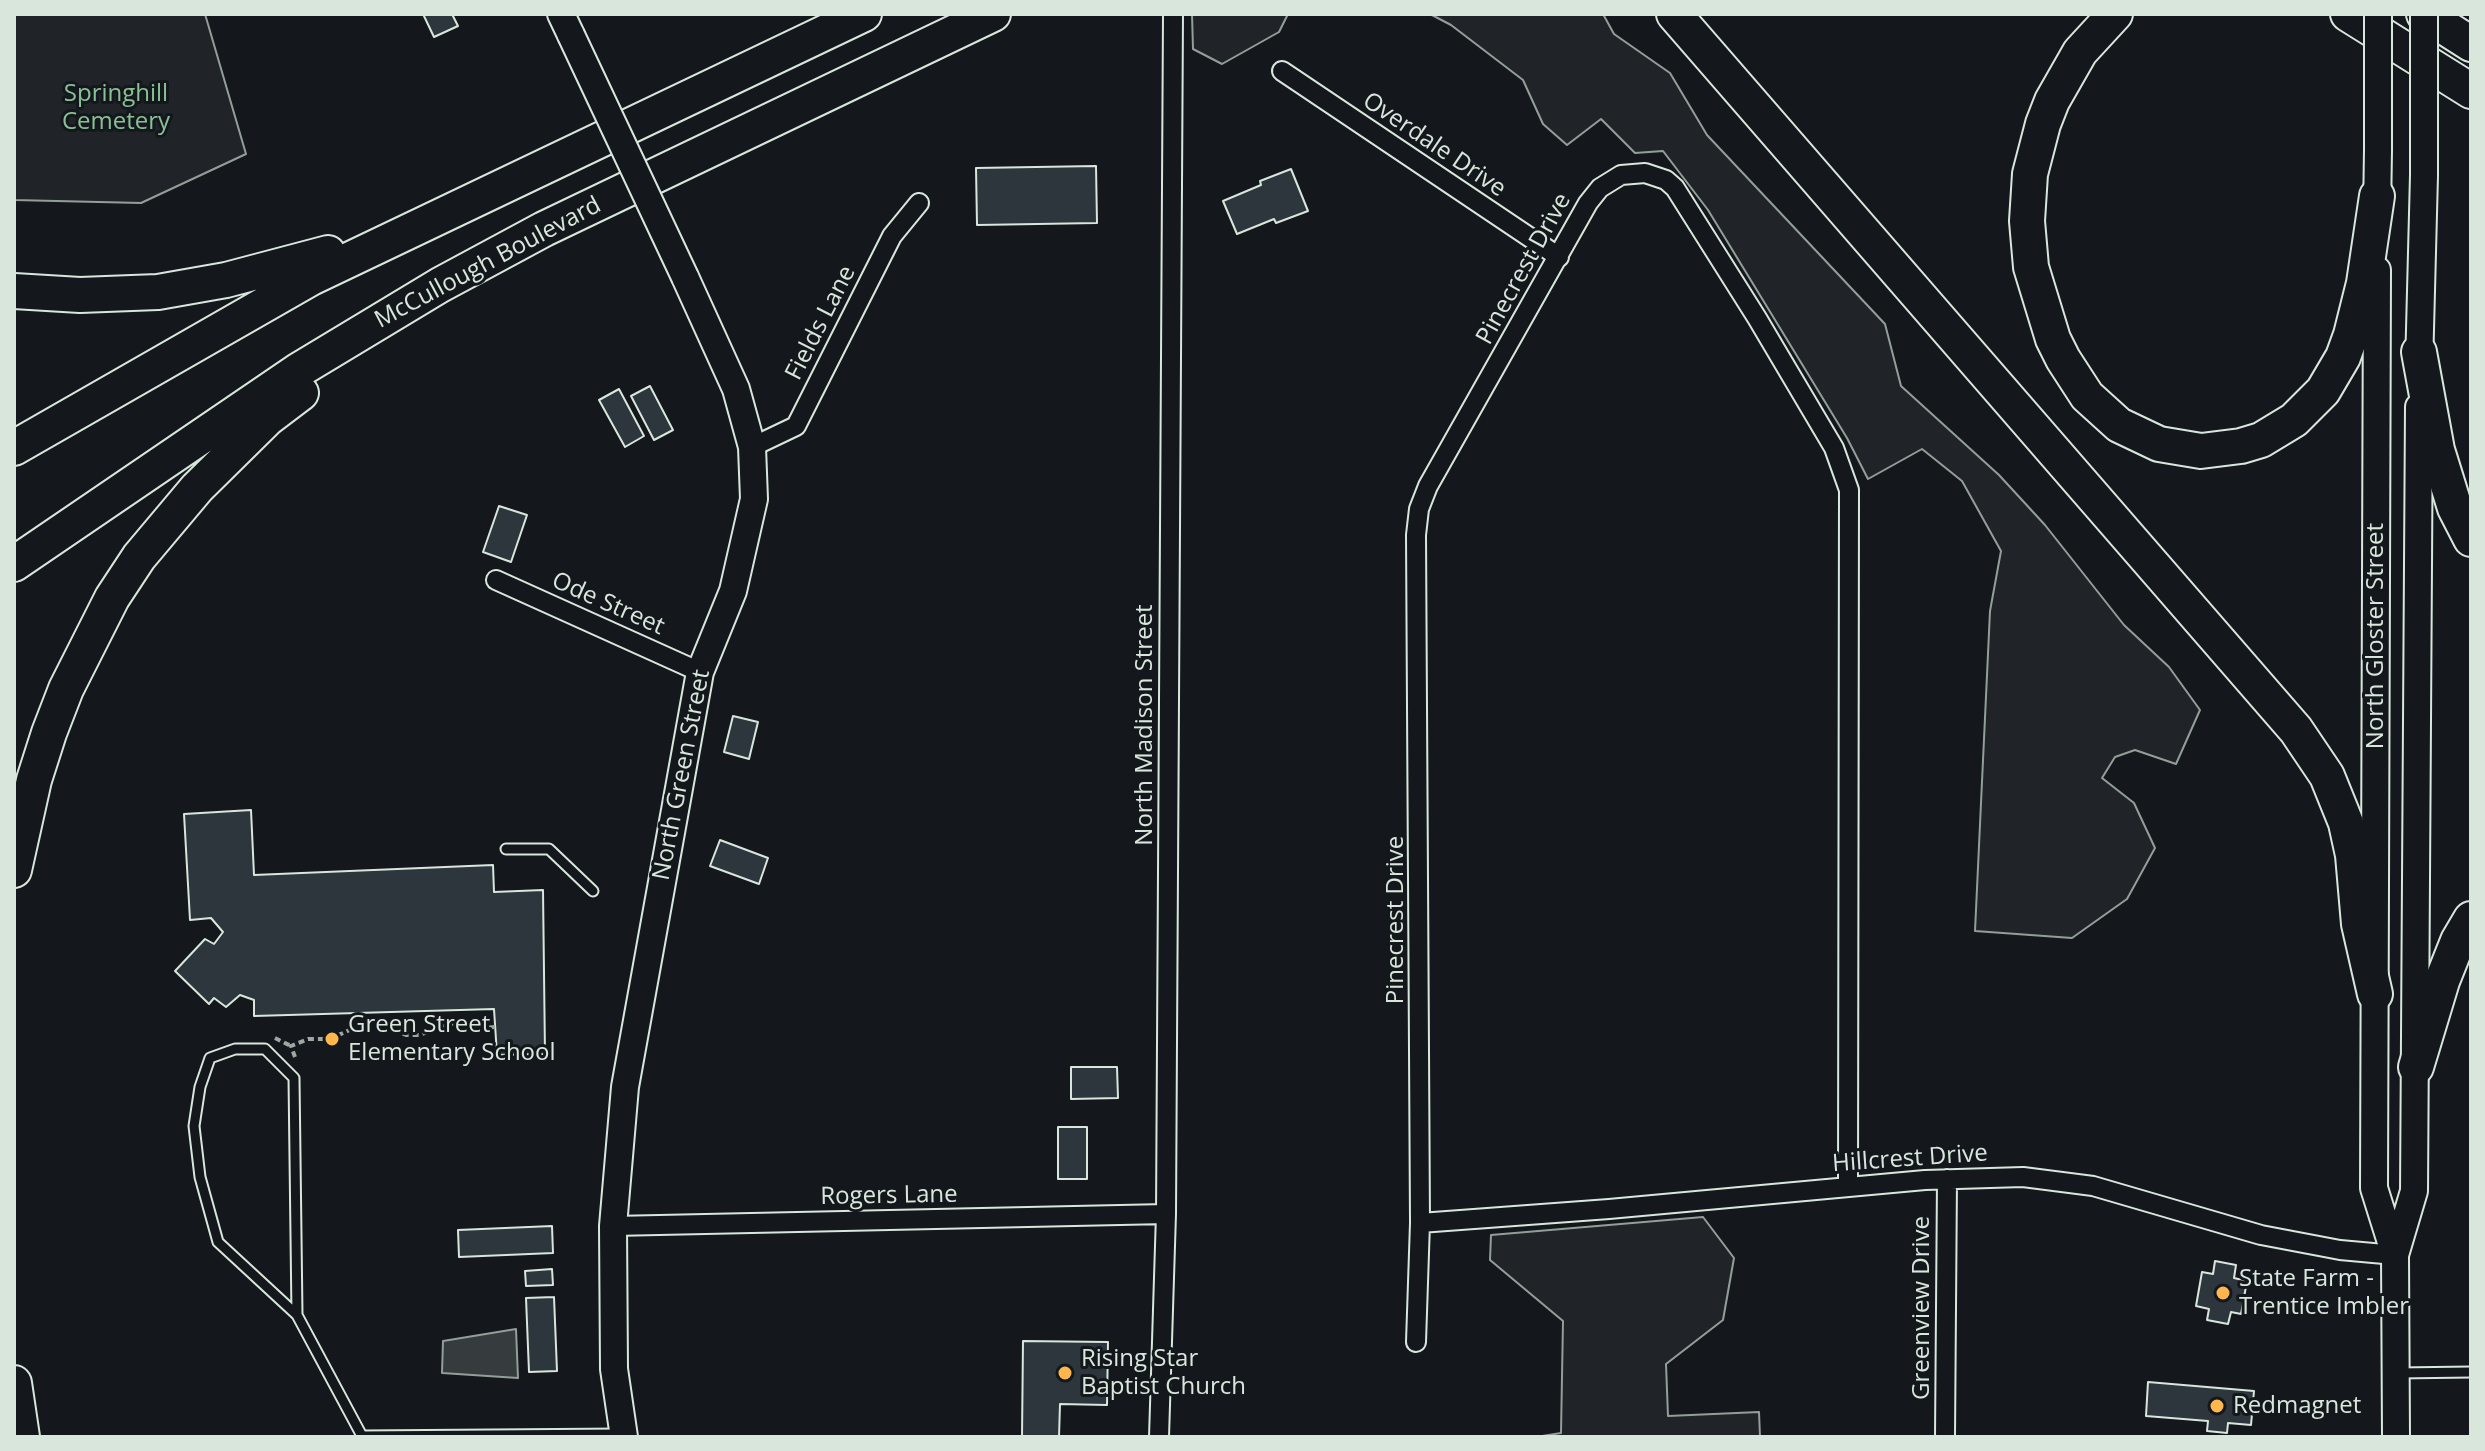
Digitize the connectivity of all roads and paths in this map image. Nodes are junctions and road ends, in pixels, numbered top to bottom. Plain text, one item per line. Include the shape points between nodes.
1 (864, 14) edge
2 (993, 14) edge
3 (1173, 14) edge
4 (1674, 14) edge
5 (2115, 14) edge
6 (2348, 14) edge
7 (2378, 14) edge
8 (2424, 14) edge
9 (566, 24) edge
10 (2471, 44) edge
11 (1282, 71) dead end
12 (2471, 91) edge
13 (2377, 196) junction
14 (919, 203) dead end
15 (544, 229) junction
16 (410, 231) junction
17 (1559, 257) junction
18 (14, 291) edge
19 (2419, 352) junction
20 (752, 447) junction
21 (14, 448) edge
22 (2471, 539) edge
23 (14, 564) edge
24 (496, 580) dead end
25 (700, 672) junction
26 (506, 849) dead end
27 (14, 870) edge
28 (593, 891) dead end
29 (2471, 919) edge
30 (2375, 994) junction
31 (495, 1027) dead end
32 (297, 1060) dead end
33 (2416, 1067) junction
34 (1947, 1179) junction
35 (1848, 1187) junction
36 (1166, 1214) junction
37 (1420, 1223) junction
38 (613, 1226) junction
39 (2395, 1255) junction
40 (297, 1315) junction
41 (1416, 1342) dead end
42 (2471, 1372) edge
43 (2395, 1373) junction
44 (14, 1383) edge
45 (362, 1436) edge
46 (624, 1436) edge
47 (22, 1437) edge
48 (1159, 1437) edge
49 (1945, 1437) edge
50 (2396, 1437) edge

1 - 16 highway
2 - 15 highway, McCullough Boulevard
3 - 36 street, North Madison Street
4 - 30 highway via 2309,748 2346,823 2359,924
5 - 13 highway via 2080,52 2052,101 2033,161 2027,221 2031,267 2053,339 2087,396 2119,425 2159,444 2201,451 2261,440 2294,420 2328,383 2351,335
6 - 12 highway
7 - 13 main road, North Gloster Street, bridge
8 - 10 highway
8 - 19 main road, North Gloster Street, bridge
9 - 20 main road, North Green Street, bridge via 736,389
11 - 17 street, Overdale Drive
13 - 30 main road, North Gloster Street
14 - 20 street, Fields Lane via 892,236 796,426
15 - 23 highway, McCullough Boulevard via 299,370
15 - 27 highway via 291,401 232,451 168,520 112,598 66,689 34,780
16 - 18 highway via 280,267 158,292
16 - 21 highway via 311,278
17 - 35 street, Pinecrest Drive via 1588,203 1610,180 1645,173 1666,180 1757,318 1846,475 1851,506
17 - 37 street, Pinecrest Drive via 1428,486 1417,522
19 - 22 highway via 2437,450
19 - 33 main road, North Gloster Street
20 - 25 main road, North Green Street via 754,499 747,538 733,591
24 - 25 street, Ode Street
25 - 38 main road, North Green Street via 625,1087
26 - 28 lane via 549,849
29 - 33 highway via 2442,981
30 - 39 main road, North Gloster Street via 2374,1188
31 - 32 path via 460,1021 406,1035 378,1023 360,1025 291,1046
33 - 39 main road, North Gloster Street via 2414,1191
34 - 35 street, Hillcrest Drive
34 - 39 street, Hillcrest Drive via 2023,1177 2077,1183 2233,1228 2340,1250
34 - 49 street, Greenview Drive
35 - 37 street, Hillcrest Drive
36 - 38 street, Rogers Lane
36 - 48 street, North Madison Street
37 - 41 street, Pinecrest Drive
38 - 46 main road, North Green Street via 614,1369
39 - 43 main road, North Gloster Street
40 - 40 lane via 294,1078 265,1049 235,1049 210,1058 200,1087 194,1126 200,1177 218,1242
40 - 45 lane
42 - 43 lane
43 - 50 main road, North Gloster Street
44 - 47 highway
45 - 46 lane

